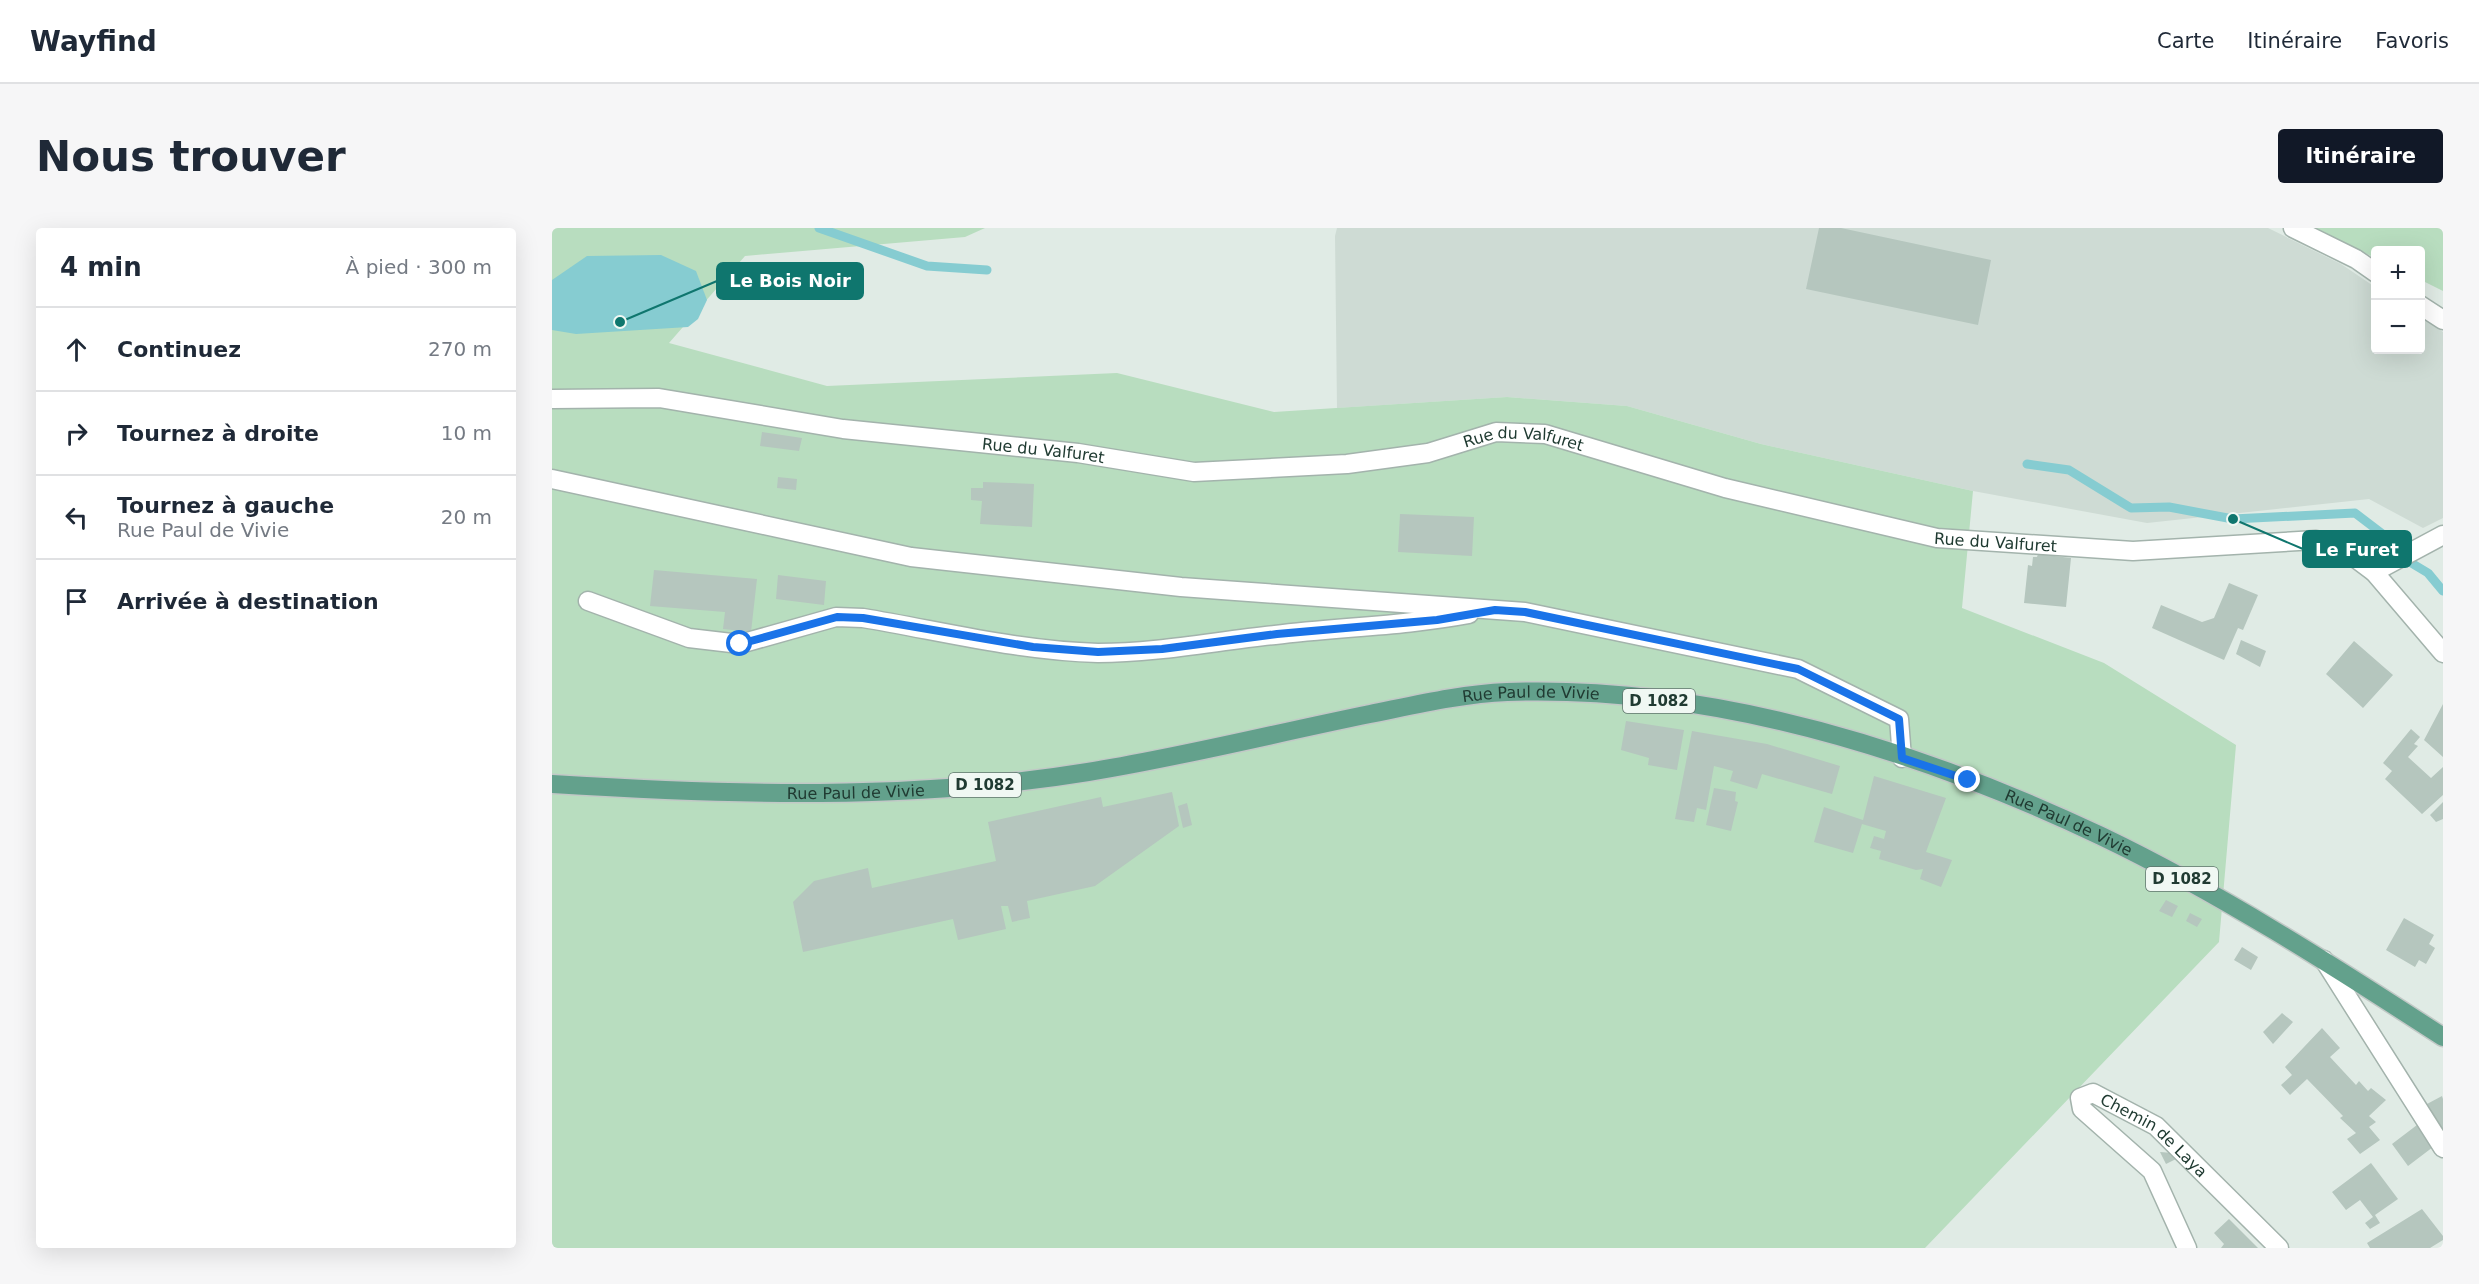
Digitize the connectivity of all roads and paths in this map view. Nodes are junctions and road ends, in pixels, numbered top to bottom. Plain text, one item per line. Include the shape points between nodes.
1 (2293, 228) edge
2 (2371, 270) edge
3 (2425, 307) edge
4 (2443, 320) edge
5 (552, 399) edge
6 (552, 478) edge
7 (2443, 535) edge
8 (2374, 572) junction
9 (588, 602) dead end
10 (1495, 610) junction
11 (2443, 653) edge
12 (1902, 758) junction
13 (552, 784) edge
14 (2324, 960) junction
15 (2443, 1037) edge
16 (2443, 1148) edge
17 (2187, 1248) edge
18 (2279, 1248) edge

1 - 2 street
3 - 4 street
5 - 8 street, Rue du Valfuret via 659,398 843,429 1078,453 1194,472 1347,464 1428,453 1496,432 1545,434 1725,488 1937,538 2133,551 2316,540 2349,554
6 - 10 street via 911,557 1181,587
7 - 8 street
8 - 11 street, Rue du Valfuret
9 - 10 street via 689,638 740,644 837,617 1033,647 1098,652 1162,649 1437,620
10 - 12 street via 1525,612 1798,669 1899,719
12 - 13 main road, Rue Paul de Vivie / D 1082 via 1834,734 1710,707 1570,692 1503,692 1411,706 1179,756 1008,783 825,792 659,791
12 - 14 main road, Rue Paul de Vivie / D 1082 via 1968,780 2101,836
14 - 15 main road, Rue Paul de Vivie / D 1082
14 - 16 street
17 - 18 street, Chemin de Laya via 2152,1171 2082,1109 2080,1098 2093,1093 2156,1126

